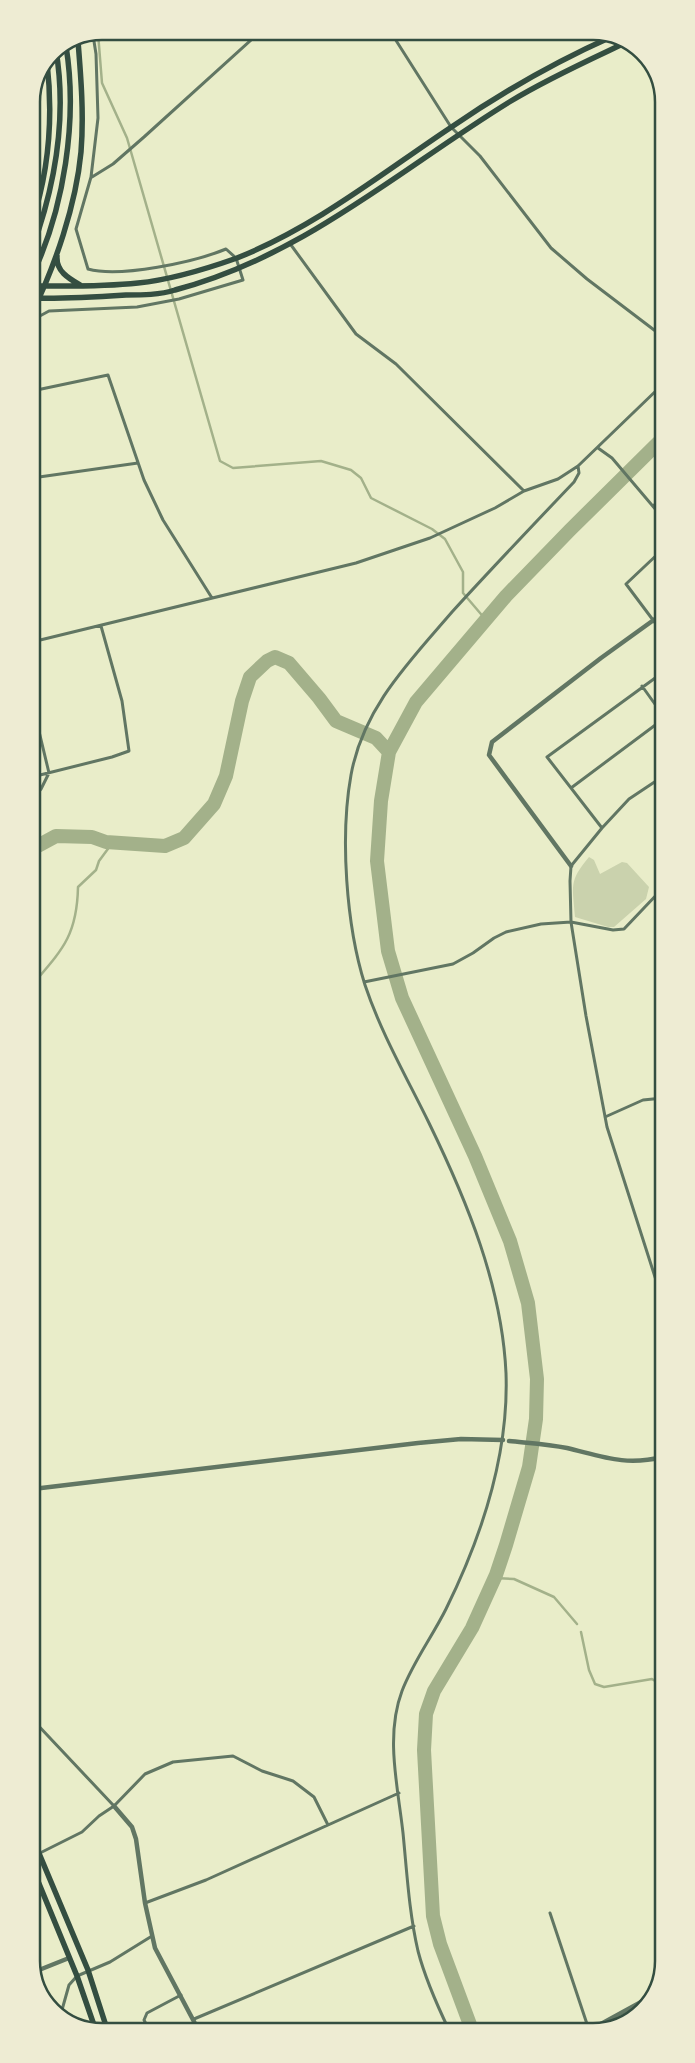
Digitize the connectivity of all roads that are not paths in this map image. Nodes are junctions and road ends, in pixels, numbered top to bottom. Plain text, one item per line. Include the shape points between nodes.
1 (251, 40) edge
2 (396, 40) edge
3 (94, 41) edge
4 (602, 41) edge
5 (78, 45) edge
6 (619, 46) edge
7 (67, 50) edge
8 (57, 59) edge
9 (47, 73) edge
10 (451, 127) junction
11 (459, 135) junction
12 (91, 177) junction
13 (40, 192) edge
14 (40, 226) edge
15 (291, 245) junction
16 (58, 248) junction
17 (40, 255) edge
18 (236, 258) junction
19 (239, 268) junction
20 (43, 286) junction
21 (81, 286) junction
22 (94, 286) junction
23 (40, 295) edge
24 (96, 297) junction
25 (40, 298) edge
26 (40, 316) edge
27 (655, 331) edge
28 (40, 389) edge
29 (655, 392) edge
30 (598, 448) junction
31 (138, 464) junction
32 (578, 466) junction
33 (40, 477) edge
34 (524, 491) junction
35 (653, 506) joint
36 (655, 508) edge
37 (655, 557) edge
38 (212, 598) junction
39 (653, 620) junction
40 (655, 623) edge
41 (101, 626) junction
42 (40, 640) edge
43 (655, 678) edge
44 (642, 686) junction
45 (655, 704) edge
46 (655, 725) edge
47 (40, 735) edge
48 (49, 773) junction
49 (40, 775) edge
50 (655, 782) edge
51 (571, 788) junction
52 (40, 790) edge
53 (602, 828) junction
54 (571, 866) junction
55 (655, 896) edge
56 (571, 922) junction
57 (367, 982) junction
58 (655, 1099) edge
59 (605, 1117) junction
60 (655, 1277) edge
61 (503, 1440) junction
62 (509, 1441) joint
63 (655, 1459) edge
64 (40, 1488) edge
65 (40, 1727) edge
66 (399, 1794) junction
67 (114, 1806) junction
68 (328, 1825) junction
69 (40, 1852) edge
70 (40, 1860) edge
71 (40, 1884) edge
72 (145, 1902) junction
73 (550, 1913) dead end
74 (414, 1926) junction
75 (152, 1936) junction
76 (69, 1958) junction
77 (41, 1969) edge
78 (88, 1970) junction
79 (77, 1976) junction
80 (181, 1995) junction
81 (638, 2004) edge
82 (62, 2008) edge
83 (194, 2019) junction
84 (93, 2022) edge
85 (606, 2022) edge
86 (105, 2023) edge
87 (146, 2023) edge
88 (196, 2023) edge
89 (445, 2023) edge
90 (588, 2023) edge

1 - 12 street via 113,164
2 - 10 street
3 - 12 street via 98,118
4 - 10 main road via 515,86
5 - 16 main road via 82,105 80,154 66,227
6 - 11 main road via 512,101
7 - 17 main road via 70,110 63,176 54,218
8 - 14 main road via 60,73 57,147
9 - 13 main road via 49,137
10 - 11 street
10 - 18 main road via 305,225
11 - 15 main road
11 - 27 street via 480,156 551,248
12 - 18 street via 76,229 88,269 134,270 226,249
15 - 19 main road
15 - 34 street via 356,334 396,364
16 - 20 main road
16 - 21 main road via 56,261 60,271
18 - 19 street
18 - 22 main road via 139,283
19 - 24 main road via 174,291
19 - 26 street via 243,280 179,299 137,307 49,311
20 - 21 main road
20 - 23 main road
21 - 22 main road
22 - 24 street
24 - 25 main road
28 - 31 street via 108,374
29 - 30 street
30 - 32 street
30 - 35 street via 612,458
31 - 33 street
31 - 38 street via 163,520
32 - 34 street via 558,479
32 - 57 street via 579,473 574,482 486,574 400,672 364,729 347,798 346,844 347,889 359,962
34 - 38 street via 430,538 356,563
35 - 36 street
37 - 39 street via 626,584
38 - 41 street
39 - 40 street
39 - 54 street via 492,742 489,754
41 - 42 street
41 - 48 street via 122,701 130,751
43 - 44 street
44 - 45 street
44 - 51 street via 547,756
46 - 51 street
47 - 48 street
48 - 49 street
48 - 52 street
50 - 53 street via 629,799
51 - 53 street
53 - 54 street
54 - 56 street
55 - 56 street via 624,929
56 - 57 street via 506,932 453,964
56 - 59 street
57 - 61 street via 386,1037 432,1130 480,1244 500,1323 506,1372
58 - 59 street via 643,1100
59 - 60 street
61 - 62 street
61 - 64 street via 418,1443
61 - 66 street via 486,1508 469,1556 446,1609 401,1693 394,1717 393,1747
62 - 63 street via 566,1448 629,1462
65 - 67 street
66 - 68 street
66 - 74 street
67 - 68 street via 145,1774 172,1762 233,1756 262,1771 293,1781 314,1797
67 - 69 street via 82,1832
67 - 72 street via 132,1827
68 - 72 street via 206,1880
70 - 78 main road
71 - 76 main road
72 - 75 street
73 - 90 street
74 - 83 street
74 - 89 street via 419,1953
75 - 78 street via 110,1962
75 - 80 street via 155,1948
76 - 77 street
76 - 79 main road
78 - 79 street
78 - 86 main road
79 - 82 street via 69,1985
79 - 84 main road
80 - 83 street
80 - 87 street via 147,2013
81 - 85 street
83 - 88 street

